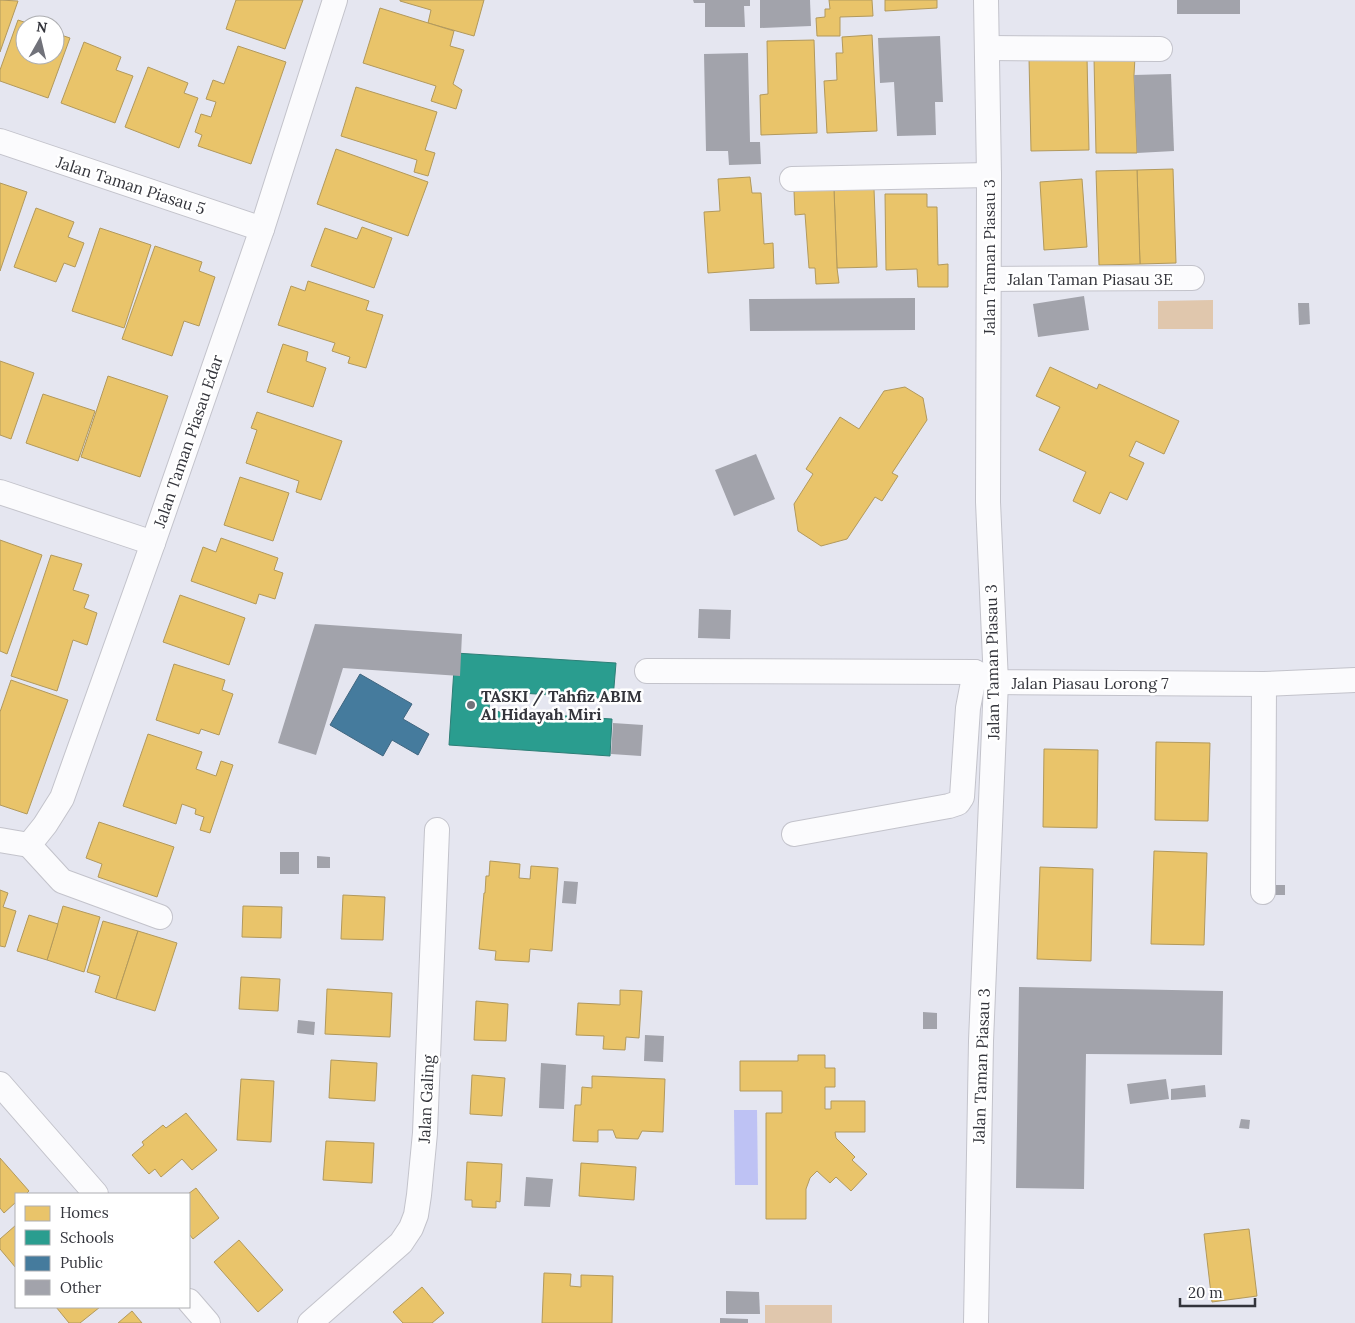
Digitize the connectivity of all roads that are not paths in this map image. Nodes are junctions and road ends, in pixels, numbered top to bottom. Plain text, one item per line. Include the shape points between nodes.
1 (335, 0) edge
2 (986, 0) edge
3 (987, 48) junction
4 (1160, 49) dead end
5 (0, 141) edge
6 (989, 175) junction
7 (792, 179) dead end
8 (262, 228) junction
9 (1192, 278) dead end
10 (989, 279) junction
11 (0, 492) edge
12 (153, 543) junction
13 (647, 671) dead end
14 (975, 672) junction
15 (1355, 680) edge
16 (996, 682) junction
17 (1264, 684) junction
18 (437, 830) dead end
19 (794, 834) dead end
20 (0, 840) edge
21 (29, 844) junction
22 (1263, 892) dead end
23 (160, 917) dead end
24 (0, 1084) edge
25 (95, 1193) edge
26 (190, 1302) edge
27 (208, 1323) edge
28 (310, 1323) edge
29 (976, 1323) edge

1 - 8 street, Jalan Taman Piasau Edar
2 - 3 street, Jalan Taman Piasau 3
3 - 4 street
3 - 6 street, Jalan Taman Piasau 3
5 - 8 street, Jalan Taman Piasau 5
6 - 7 street
6 - 10 street, Jalan Taman Piasau 3
8 - 12 street, Jalan Taman Piasau Edar
9 - 10 street, Jalan Taman Piasau 3E
10 - 16 street, Jalan Taman Piasau 3 via 988,502
11 - 12 street
12 - 21 street, Jalan Taman Piasau Edar via 62,798
13 - 14 street, Jalan Piasau Lorong 7
14 - 16 street, Jalan Piasau Lorong 7
14 - 19 street via 968,708 962,797 958,803
15 - 17 street, Jalan Piasau Lorong 7
16 - 17 street, Jalan Piasau Lorong 7
16 - 29 street, Jalan Taman Piasau 3 via 981,1041
17 - 22 street
18 - 28 street, Jalan Galing via 425,1133 416,1215 401,1243
20 - 21 street
21 - 23 street via 62,881
24 - 25 street
26 - 27 street

